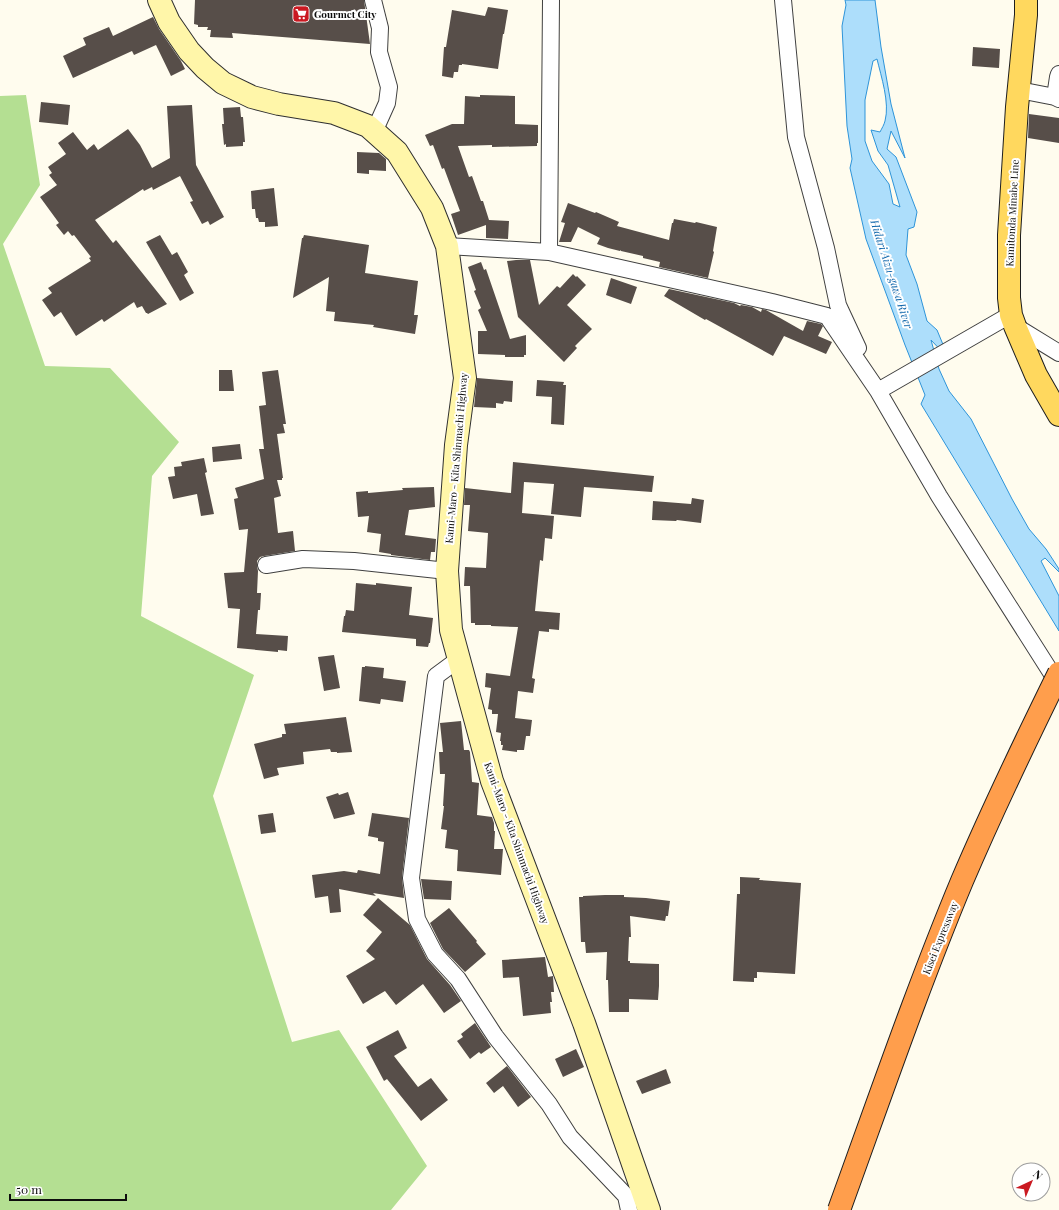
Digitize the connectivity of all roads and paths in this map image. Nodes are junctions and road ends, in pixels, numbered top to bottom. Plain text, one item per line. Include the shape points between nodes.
1 (159, 0) edge
2 (373, 0) edge
3 (551, 0) edge
4 (783, 0) edge
5 (1026, 0) edge
6 (1059, 74) edge
7 (1019, 90) junction
8 (1057, 98) edge
9 (374, 132) junction
10 (447, 246) junction
11 (549, 252) junction
12 (1006, 322) junction
13 (1059, 353) edge
14 (885, 387) junction
15 (1059, 415) edge
16 (266, 565) dead end
17 (447, 571) junction
18 (459, 659) junction
19 (1059, 673) edge
20 (1059, 685) edge
21 (629, 1210) edge
22 (649, 1210) edge
23 (839, 1210) edge

1 - 9 main road, Kami-Maro - Kita Shinmachi Highway via 169,22 189,50 223,83 252,97 334,113 368,126
2 - 9 street via 380,28 379,52 389,87 387,103
3 - 11 street
4 - 14 street via 796,137 826,248 838,305
5 - 7 main road, Kamitonda Minabe Line
6 - 8 street
7 - 8 street
7 - 12 main road, Kamitonda Minabe Line
9 - 10 main road, Kami-Maro - Kita Shinmachi Highway via 397,152 432,208
10 - 11 street
10 - 17 main road, Kami-Maro - Kita Shinmachi Highway via 465,378 456,445
11 - 14 street via 827,316
12 - 13 street
12 - 14 street
12 - 15 main road, Kamitonda Minabe Line
14 - 20 street via 939,496
16 - 17 street via 303,559 354,561
17 - 18 main road, Kami-Maro - Kita Shinmachi Highway via 451,630
18 - 21 street via 436,676 411,878 417,919 435,954 458,979 495,1036 549,1104 570,1137 626,1196
18 - 22 main road, Kami-Maro - Kita Shinmachi Highway via 492,781 584,1023
19 - 23 highway, Kisei Expressway, bridge via 1017,757 962,881 920,986

